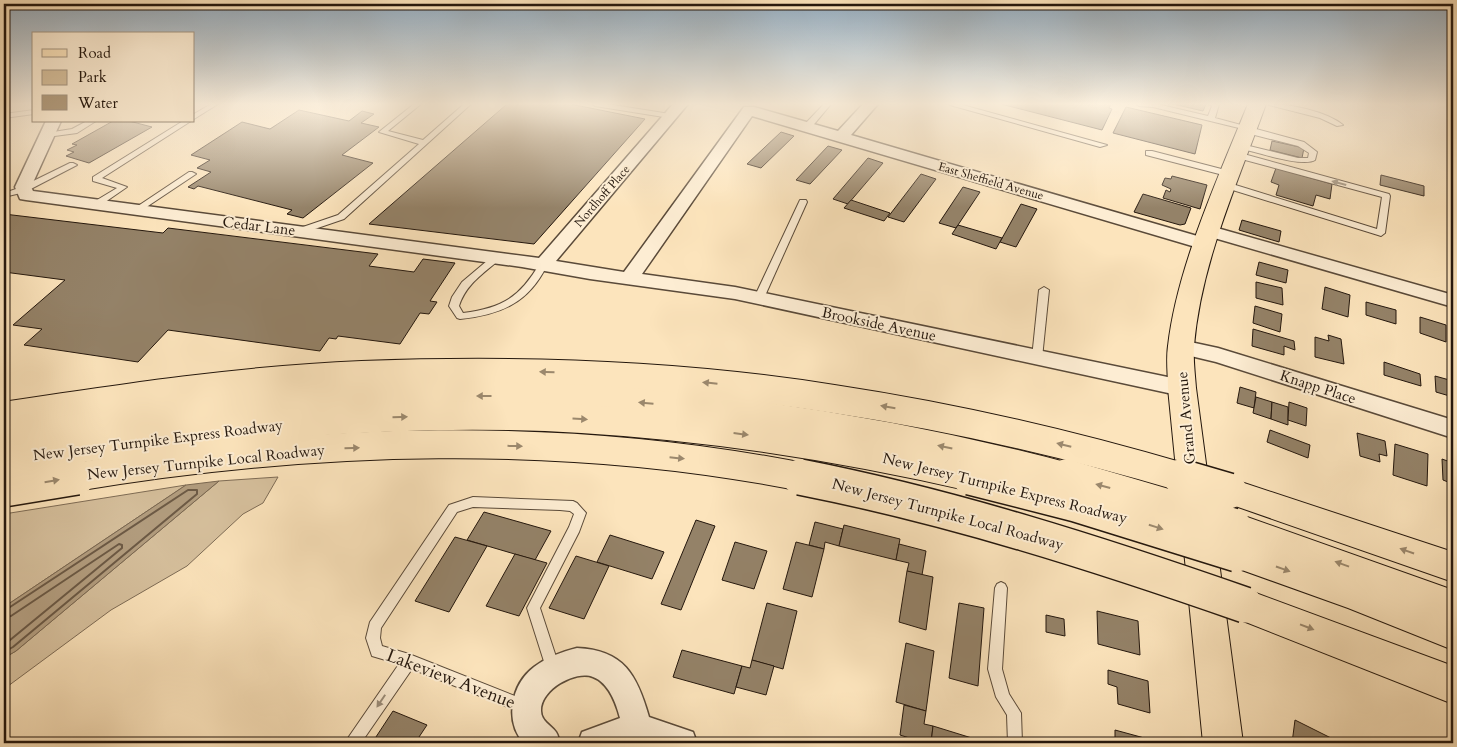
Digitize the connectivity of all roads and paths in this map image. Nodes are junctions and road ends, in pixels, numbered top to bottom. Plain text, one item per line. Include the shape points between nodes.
1 (45, 139) edge
2 (160, 139) edge
3 (409, 139) edge
4 (429, 139) edge
5 (651, 139) edge
6 (728, 139) edge
7 (848, 139) edge
8 (1080, 139) edge
9 (1229, 139) edge
10 (1244, 139) edge
11 (424, 143) junction
12 (1103, 145) dead end
13 (1149, 153) dead end
14 (1238, 153) junction
15 (73, 165) dead end
16 (192, 174) dead end
17 (22, 190) junction
18 (4, 195) edge
19 (803, 202) dead end
20 (95, 205) junction
21 (136, 210) junction
22 (340, 217) junction
23 (300, 232) junction
24 (335, 236) junction
25 (1207, 238) junction
26 (497, 257) junction
27 (543, 264) junction
28 (574, 270) joint
29 (629, 278) junction
30 (1044, 290) dead end
31 (760, 298) junction
32 (1453, 301) edge
33 (1182, 347) junction
34 (1036, 358) junction
35 (1182, 388) junction
36 (4, 416) edge
37 (1453, 430) edge
38 (4, 440) edge
39 (4, 460) edge
40 (4, 489) edge
41 (1235, 540) junction
42 (1453, 567) edge
43 (1001, 588) dead end
44 (1453, 606) edge
45 (1453, 633) edge
46 (409, 661) junction
47 (553, 669) junction
48 (1453, 685) edge
49 (526, 707) junction
50 (637, 728) junction
51 (353, 743) edge
52 (545, 743) edge
53 (593, 743) edge
54 (682, 743) edge
55 (1015, 743) edge
56 (1223, 743) edge

1 - 17 street
2 - 20 lane via 96,179 123,187
3 - 11 lane
4 - 11 lane
5 - 27 street, Nordhoff Place
6 - 29 street, East Sheffield Avenue
7 - 25 street, East Sheffield Avenue
8 - 12 lane
9 - 14 lane
10 - 14 main road, Grand Avenue
11 - 22 lane
13 - 14 lane
14 - 14 lane via 1312,160 1313,152 1302,144
14 -> 14 lane via 1381,233 1386,196
14 - 25 main road, Grand Avenue
15 - 17 lane
16 - 21 lane
17 - 18 lane
17 - 20 street, Cedar Lane via 34,197
19 - 31 lane
20 - 21 street, Cedar Lane
21 - 23 street, Cedar Lane
22 - 23 lane
22 - 24 lane
23 - 24 street, Cedar Lane
24 - 26 street, Cedar Lane
25 - 32 street, East Sheffield Avenue
25 - 33 main road, Grand Avenue via 1186,303
26 - 27 street, Cedar Lane
26 - 27 lane via 457,293 454,306 460,316 479,315 506,307 521,295 539,274
27 - 28 street, Cedar Lane
28 - 29 street, Brookside Avenue
29 - 31 street, Brookside Avenue
30 - 34 lane
31 - 34 street, Brookside Avenue
33 - 35 main road, Grand Avenue
33 - 37 street, Knapp Place via 1218,355
34 - 35 street, Brookside Avenue
35 - 56 main road, Grand Avenue
42 -> 36 main road, bridge via 1127,461 951,419 758,389 602,375 453,371 315,377 146,393
41 -> 38 main road, New Jersey Turnpike Express Roadway, bridge via 1068,476 912,440 716,409 608,400 480,396 336,399 158,416
39 -> 41 main road, New Jersey Turnpike Express Roadway, bridge via 180,434 321,421 449,416 624,422 757,436 855,452
40 -> 48 main road, New Jersey Turnpike Local Roadway, bridge via 144,466 272,452 390,446 592,450 704,461 888,495 1067,545 1245,605
44 -> 41 main road, New Jersey Turnpike Express Roadway
41 -> 45 main road, New Jersey Turnpike Express Roadway via 1353,594
43 - 55 lane via 995,669 1002,697 1014,714
46 - 47 lane, Lakeview Avenue via 377,651 374,626 453,508 473,502 572,506 580,513 575,528 533,608
46 - 49 lane, Lakeview Avenue
46 -> 51 lane
47 - 49 street, Lakeview Avenue via 534,686
47 - 50 street, Lakeview Avenue via 584,662 612,672 629,701
49 - 52 street, Lakeview Avenue via 532,730
50 - 53 street
50 - 54 street

